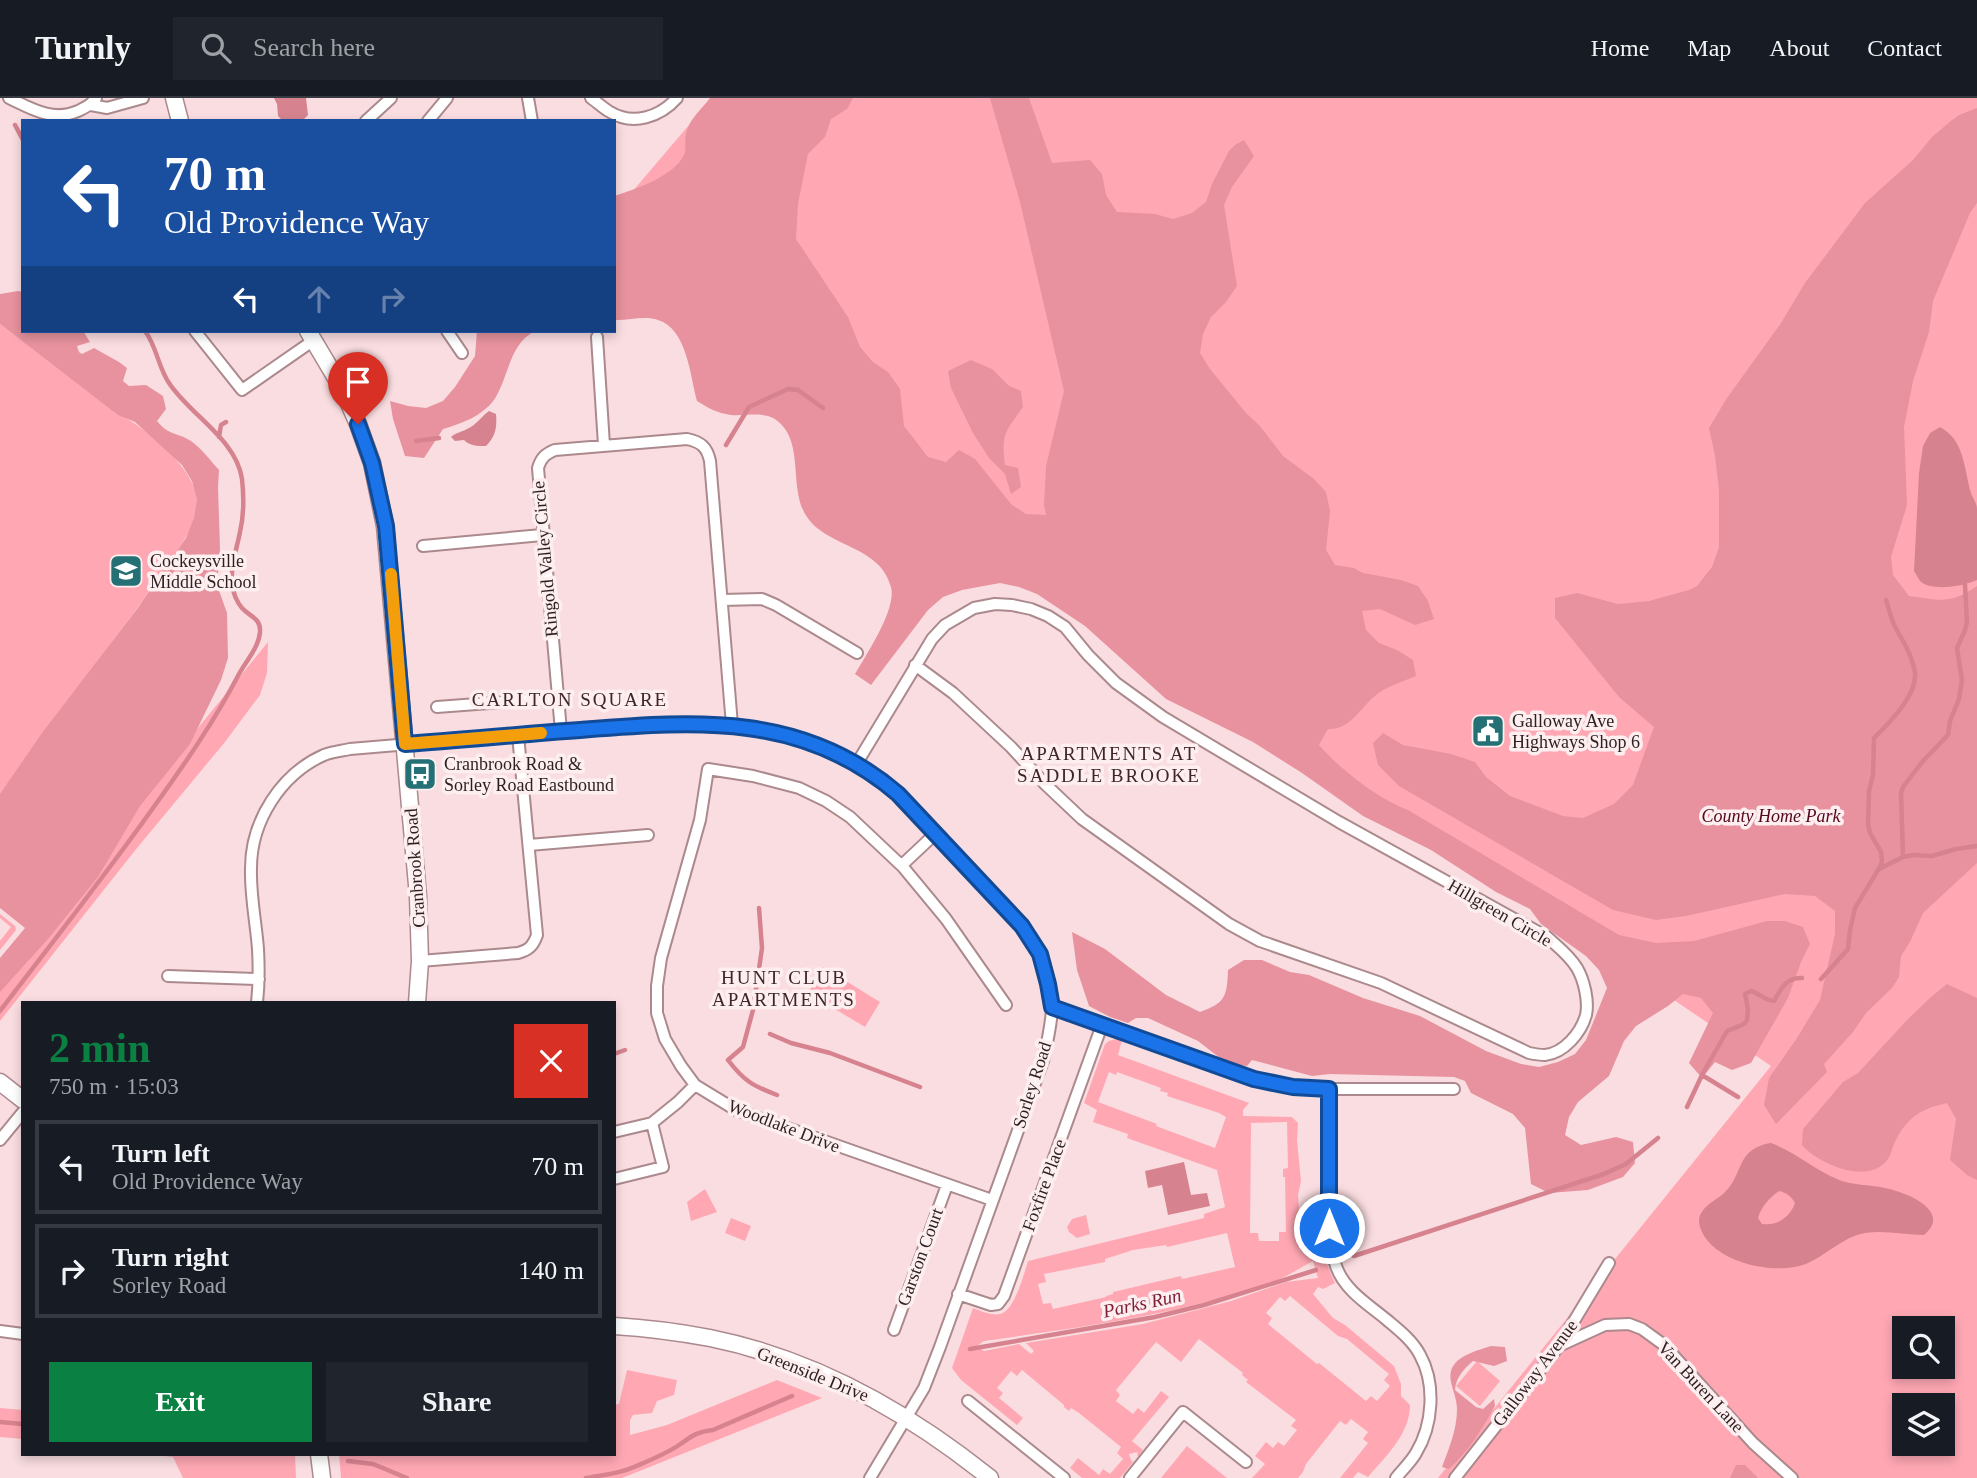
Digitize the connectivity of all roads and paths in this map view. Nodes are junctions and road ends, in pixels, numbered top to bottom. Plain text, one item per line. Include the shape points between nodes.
1 (9, 98) edge
2 (143, 98) edge
3 (174, 98) edge
4 (391, 98) edge
5 (447, 98) edge
6 (528, 98) edge
7 (591, 98) edge
8 (677, 98) edge
9 (93, 101) edge
10 (60, 119) edge
11 (179, 119) edge
12 (368, 119) edge
13 (430, 119) edge
14 (532, 119) edge
15 (197, 333) edge
16 (448, 333) edge
17 (311, 335) edge
18 (597, 337) dead end
19 (462, 353) dead end
20 (604, 445) junction
21 (542, 536) junction
22 (423, 546) dead end
23 (722, 600) junction
24 (857, 653) dead end
25 (915, 665) junction
26 (557, 698) junction
27 (437, 707) dead end
28 (732, 724) junction
29 (561, 731) junction
30 (518, 735) junction
31 (405, 744) junction
32 (857, 763) junction
33 (936, 833) junction
34 (648, 835) dead end
35 (529, 845) junction
36 (902, 865) junction
37 (420, 961) junction
38 (168, 976) dead end
39 (259, 979) junction
40 (257, 1001) edge
41 (417, 1001) edge
42 (1006, 1004) dead end
43 (1052, 1007) junction
44 (1102, 1025) junction
45 (0, 1082) edge
46 (695, 1085) junction
47 (1329, 1089) junction
48 (1454, 1089) dead end
49 (21, 1098) edge
50 (21, 1114) edge
51 (652, 1123) junction
52 (616, 1132) edge
53 (0, 1140) edge
54 (616, 1179) edge
55 (947, 1185) junction
56 (992, 1200) junction
57 (1609, 1263) dead end
58 (958, 1294) junction
59 (616, 1326) edge
60 (894, 1330) dead end
61 (0, 1331) edge
62 (21, 1334) edge
63 (1559, 1346) junction
64 (968, 1401) dead end
65 (907, 1418) junction
66 (319, 1456) edge
67 (1246, 1462) dead end
68 (322, 1478) edge
69 (870, 1478) edge
70 (990, 1478) edge
71 (1064, 1478) edge
72 (1130, 1478) edge
73 (1396, 1478) edge
74 (1455, 1478) edge
75 (1792, 1478) edge

1 - 10 street
2 - 9 street via 107,108
3 - 11 street
4 - 12 street
5 - 13 street
6 - 14 street
7 - 8 street via 625,119 658,114
9 - 10 street
15 - 17 street via 242,390
16 - 19 street
17 - 31 street, Cranbrook Road via 351,406 378,487 388,546
18 - 20 street
20 - 21 street, Ringold Valley Circle via 555,450 540,460
20 - 23 street, Ringold Valley Circle via 687,439 707,450
21 - 22 street
21 - 26 street, Ringold Valley Circle
23 - 24 street via 762,599
23 - 28 street, Ringold Valley Circle
25 - 25 street, Hillgreen Circle via 953,693 1082,819 1259,941 1381,983 1529,1053 1558,1051 1579,1030 1587,1002 1578,969 1566,952 1163,717 1116,683 1048,616 1012,605 974,608 945,625
25 - 32 street, Hillgreen Circle
26 - 27 street
26 - 29 street, Ringold Valley Circle
28 - 29 street, Sorley Road
28 - 32 street, Sorley Road via 820,745
29 - 30 street, Sorley Road
30 - 31 street, Sorley Road
30 - 35 street
31 - 37 street, Cranbrook Road
31 - 39 street, Sorley Road via 326,754 285,782 274,797 254,841 251,867
32 - 33 street, Sorley Road via 879,777
33 - 36 street
33 - 43 street, Sorley Road via 1022,926 1040,954
34 - 35 street
35 - 37 street via 537,935 528,950
36 - 42 street
36 - 46 street, Woodlake Drive via 826,801 799,788 708,769 700,820 657,986 657,1013 665,1039
37 - 41 street, Cranbrook Road
38 - 39 street
39 - 40 street, Sorley Road
43 - 44 street
43 - 56 street, Sorley Road via 1043,1061
44 - 47 street via 1254,1079
44 - 58 street, Foxfire Place via 1004,1296 999,1304 991,1305
45 - 49 street
46 - 51 street
46 - 55 street, Woodlake Drive via 754,1118
47 - 48 street
47 - 73 street via 1329,1228 1336,1267 1356,1295 1420,1353 1429,1380 1426,1430 1416,1453
50 - 53 street
51 - 52 street
51 - 54 street via 663,1167
55 - 56 street, Woodlake Drive
55 - 60 street, Garston Court
56 - 58 street, Sorley Road
57 - 63 street, Galloway Avenue
58 - 65 street, Sorley Road via 924,1388
59 - 65 street, Greenside Drive via 691,1335 770,1354
61 - 62 street
63 - 74 street, Galloway Avenue
63 - 75 street, Van Buren Lane via 1605,1325 1629,1324 1642,1329 1664,1345 1753,1443
64 - 71 street
65 - 69 street, Sorley Road
65 - 70 street, Greenside Drive
66 - 68 street
67 - 72 street via 1183,1412

